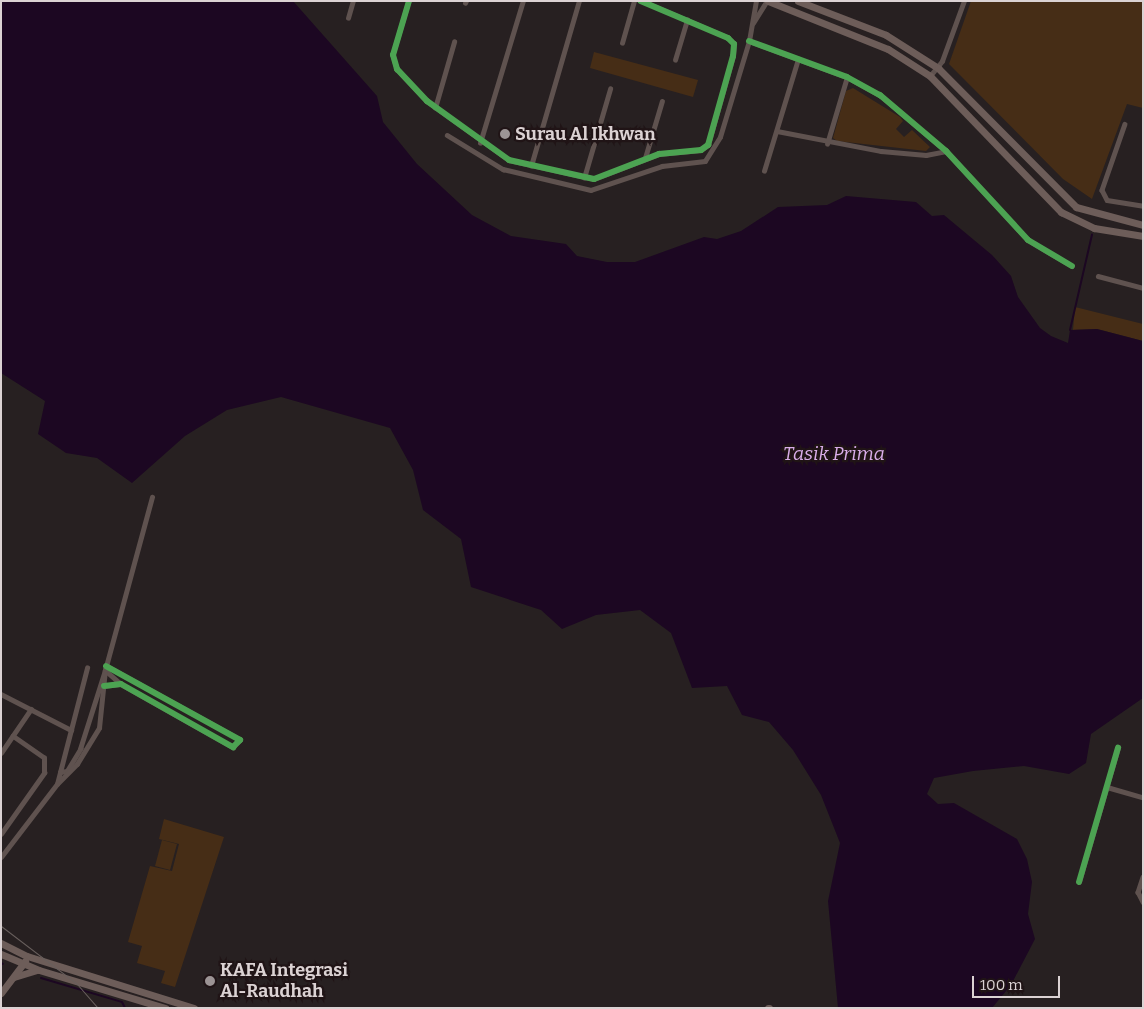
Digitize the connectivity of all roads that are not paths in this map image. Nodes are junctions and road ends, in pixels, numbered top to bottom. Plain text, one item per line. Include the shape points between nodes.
1 (353, 1) edge
2 (409, 1) edge
3 (522, 1) edge
4 (579, 1) edge
5 (634, 1) edge
6 (641, 1) edge
7 (756, 1) edge
8 (767, 1) edge
9 (798, 1) edge
10 (964, 1) edge
11 (348, 18) dead end
12 (687, 20) junction
13 (753, 23) junction
14 (750, 41) junction
15 (454, 42) dead end
16 (622, 44) dead end
17 (798, 59) junction
18 (675, 60) dead end
19 (938, 68) junction
20 (930, 76) junction
21 (847, 77) junction
22 (610, 89) dead end
23 (662, 101) dead end
24 (435, 108) junction
25 (1125, 124) dead end
26 (777, 131) junction
27 (447, 135) dead end
28 (480, 143) junction
29 (827, 144) junction
30 (946, 151) junction
31 (645, 158) junction
32 (531, 166) junction
33 (764, 171) dead end
34 (584, 178) junction
35 (1143, 206) edge
36 (1143, 225) edge
37 (1143, 236) edge
38 (1072, 266) dead end
39 (1098, 276) dead end
40 (1143, 288) edge
41 (152, 497) dead end
42 (87, 668) dead end
43 (106, 668) junction
44 (121, 684) junction
45 (104, 686) junction
46 (1, 694) edge
47 (31, 709) junction
48 (71, 730) junction
49 (13, 736) junction
50 (1118, 748) dead end
51 (1, 753) edge
52 (60, 772) junction
53 (57, 784) junction
54 (1107, 787) junction
55 (1143, 798) edge
56 (1, 834) edge
57 (1, 857) edge
58 (1143, 877) edge
59 (1080, 882) dead end
60 (1143, 902) edge
61 (1, 943) edge
62 (3, 955) edge
63 (27, 956) junction
64 (24, 964) junction
65 (39, 970) junction
66 (13, 977) junction
67 (1, 993) edge
68 (165, 1008) edge
69 (194, 1008) edge

1 - 11 street
2 - 24 street via 393,55 397,69
3 - 28 street
4 - 32 street
5 - 16 street
6 - 12 street
7 - 13 street
8 - 13 street
8 - 20 main road via 888,49
9 - 19 main road via 886,35
10 - 19 street
12 - 18 street
12 - 31 street via 734,44 708,145
13 - 14 street
14 - 17 street
14 - 27 street via 714,152 697,163 662,166 591,190 503,169
15 - 24 street
17 - 21 street
17 - 26 street
19 - 20 street
19 - 36 main road via 1066,200 1102,217
20 - 37 main road via 1061,212 1094,228
21 - 29 street
21 - 30 street via 905,112
22 - 34 street
23 - 31 street
24 - 28 street
25 - 35 street via 1102,190 1107,200
26 - 29 street
26 - 33 street
28 - 32 street
29 - 30 street via 926,155
30 - 38 street via 1028,240
31 - 34 street via 608,175
32 - 34 street
39 - 40 street
41 - 43 street
42 - 48 street
43 - 44 street
43 - 44 street via 240,740 234,746
43 - 45 street
43 - 52 street via 80,749 67,770
44 - 45 street
45 - 53 street via 97,736
46 - 47 street
47 - 48 street
47 - 49 street
48 - 52 street
49 - 51 street
49 - 56 street via 44,758 44,773
50 - 54 street
52 - 53 street
53 - 57 street
54 - 55 street
54 - 59 street
58 - 60 street via 1138,892
61 - 63 main road
62 - 64 main road
62 - 66 main road
63 - 64 main road
63 - 69 main road
64 - 65 main road
64 - 66 main road
65 - 66 main road
65 - 68 main road
66 - 67 main road

